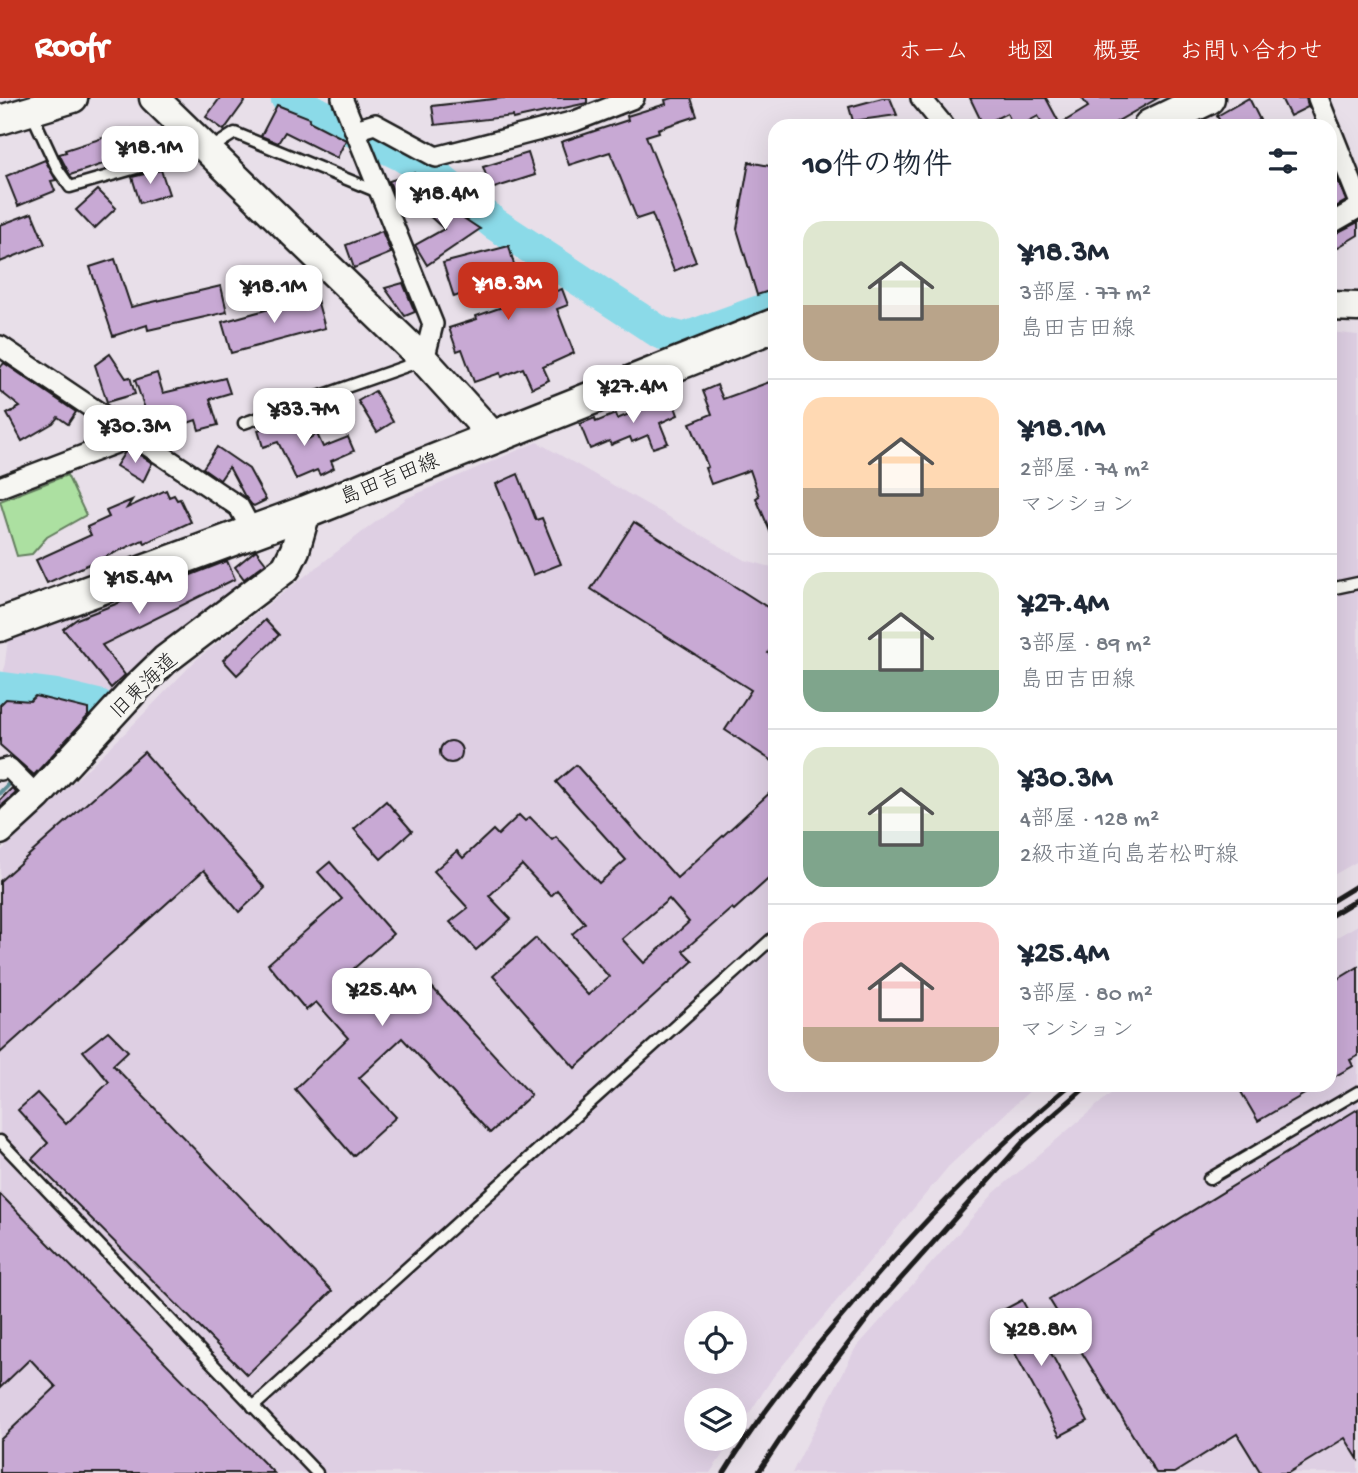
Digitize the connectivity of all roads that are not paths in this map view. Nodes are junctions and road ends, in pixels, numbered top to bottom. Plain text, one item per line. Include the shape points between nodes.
1 (73, 98) edge
2 (154, 98) edge
3 (342, 98) edge
4 (634, 98) edge
5 (921, 98) edge
6 (1208, 98) edge
7 (1318, 98) edge
8 (30, 111) junction
9 (938, 119) edge
10 (1164, 119) edge
11 (1327, 119) edge
12 (0, 120) edge
13 (355, 130) junction
14 (1337, 145) edge
15 (203, 146) junction
16 (380, 193) junction
17 (1358, 198) edge
18 (1358, 208) edge
19 (1337, 220) edge
20 (1337, 306) edge
21 (1358, 307) edge
22 (768, 328) edge
23 (0, 345) edge
24 (424, 359) junction
25 (244, 423) dead end
26 (134, 436) junction
27 (493, 436) junction
28 (0, 487) edge
29 (306, 512) junction
30 (252, 531) junction
31 (1358, 583) edge
32 (1337, 588) edge
33 (0, 625) edge
34 (0, 771) edge
35 (37, 796) junction
36 (0, 830) edge
37 (768, 942) edge
38 (1358, 1093) edge
39 (0, 1141) edge
40 (1209, 1179) dead end
41 (253, 1407) junction
42 (317, 1473) edge

1 - 8 street
2 - 15 street
3 - 13 street
4 - 13 street via 575,121 436,157 374,124
5 - 9 street
6 - 10 main road
7 - 11 street
8 - 12 street
8 - 15 lane via 70,187
13 - 16 street
14 - 17 street
15 - 16 lane via 235,132
15 - 24 street
16 - 24 street via 433,324
18 - 19 street
20 - 21 street
22 - 27 main road, 島田吉田線
23 - 26 street
24 - 25 lane
24 - 27 street
26 - 28 street
26 - 30 street via 239,507
27 - 29 main road, 島田吉田線
29 - 30 main road, 島田吉田線
29 - 35 street, 旧東海道 via 286,568 164,660
30 - 33 main road, 島田吉田線
31 - 32 lane
34 - 35 street via 9,768
35 - 36 street, 旧東海道
37 - 41 lane
38 - 40 lane
39 - 41 lane
41 - 42 lane

